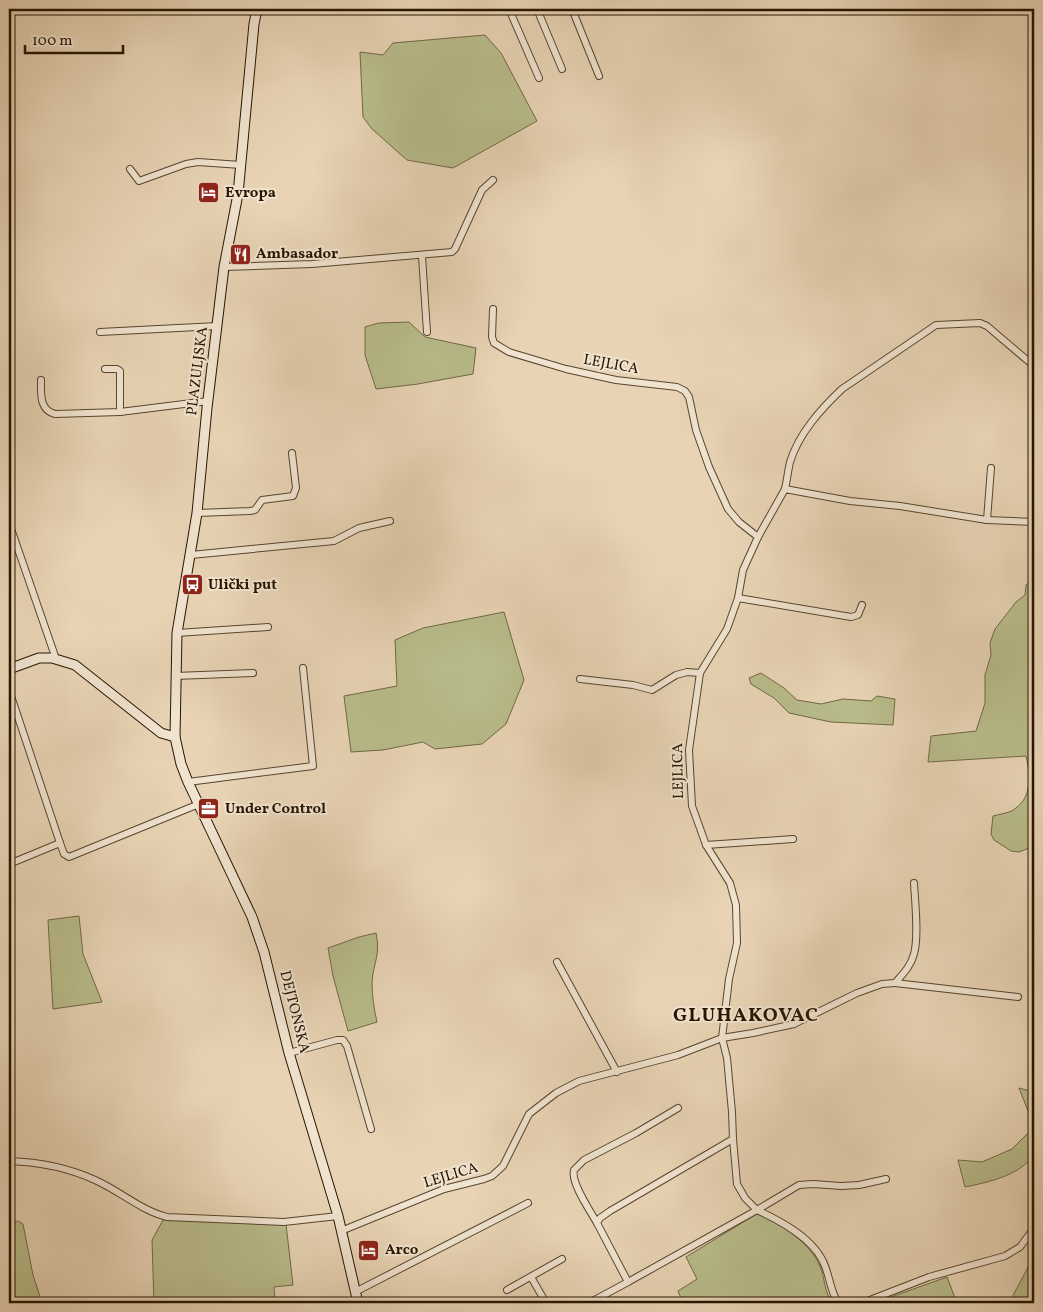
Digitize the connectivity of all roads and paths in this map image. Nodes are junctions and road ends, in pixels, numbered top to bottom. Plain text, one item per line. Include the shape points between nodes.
1 (257, 9) edge
2 (509, 9) edge
3 (537, 9) edge
4 (572, 9) edge
5 (562, 69) dead end
6 (599, 76) dead end
7 (539, 78) dead end
8 (241, 165) junction
9 (130, 169) dead end
10 (493, 180) dead end
11 (422, 256) junction
12 (224, 267) junction
13 (493, 309) dead end
14 (217, 326) junction
15 (100, 332) dead end
16 (426, 332) dead end
17 (1034, 366) edge
18 (105, 369) dead end
19 (41, 380) dead end
20 (208, 402) junction
21 (120, 412) junction
22 (292, 452) dead end
23 (991, 468) dead end
24 (785, 489) junction
25 (197, 513) junction
26 (987, 520) junction
27 (390, 521) dead end
28 (1034, 522) edge
29 (9, 523) edge
30 (758, 537) junction
31 (191, 555) junction
32 (738, 598) junction
33 (862, 605) dead end
34 (268, 627) dead end
35 (177, 632) junction
36 (56, 660) junction
37 (303, 668) dead end
38 (9, 669) edge
39 (253, 673) dead end
40 (700, 673) junction
41 (175, 676) junction
42 (580, 679) dead end
43 (9, 690) edge
44 (175, 737) junction
45 (188, 782) junction
46 (199, 804) junction
47 (793, 839) dead end
48 (60, 843) junction
49 (706, 845) junction
50 (14, 862) dead end
51 (914, 883) dead end
52 (556, 962) dead end
53 (895, 983) junction
54 (1018, 998) dead end
55 (722, 1038) junction
56 (289, 1053) junction
57 (617, 1072) junction
58 (678, 1108) dead end
59 (371, 1129) dead end
60 (733, 1139) junction
61 (9, 1161) edge
62 (886, 1179) dead end
63 (528, 1203) dead end
64 (757, 1210) junction
65 (338, 1216) junction
66 (597, 1223) junction
67 (1034, 1228) edge
68 (341, 1231) junction
69 (562, 1259) dead end
70 (531, 1277) junction
71 (628, 1282) junction
72 (508, 1290) dead end
73 (355, 1292) junction
74 (358, 1303) edge
75 (546, 1303) edge
76 (589, 1303) edge
77 (838, 1303) edge
78 (862, 1303) edge

1 - 8 main road, PLAZULJSKA
2 - 7 street
3 - 5 street
4 - 6 street
8 - 9 street via 198,162 139,181
8 - 12 main road, PLAZULJSKA
10 - 11 street via 482,190 454,251
11 - 12 street
11 - 16 street
12 - 14 main road, PLAZULJSKA
13 - 30 street, LEJLICA via 494,343 509,352 566,369 685,391 709,467 728,509
14 - 15 street
14 - 20 main road, PLAZULJSKA
17 - 24 street, LEJLICA via 980,323 936,325 829,401 796,446
18 - 21 street via 120,371
19 - 21 street via 42,402 50,413
20 - 21 street
20 - 25 main road, PLAZULJSKA
22 - 25 street via 296,488 293,496 262,500 255,510 250,511
23 - 26 street
24 - 26 street via 850,502 900,506
24 - 30 street, LEJLICA
25 - 31 main road, PLAZULJSKA
26 - 28 street
27 - 31 street via 359,528 334,541
29 - 36 street
30 - 32 street, LEJLICA via 743,570
31 - 35 main road, PLAZULJSKA
32 - 33 street via 851,618 858,615
32 - 40 street, LEJLICA via 726,628
34 - 35 street
35 - 41 main road, PLAZULJSKA
36 - 38 main road via 39,658
36 - 44 main road via 75,665 161,733
37 - 45 street via 313,766
39 - 41 street
40 - 42 street via 676,675 652,690
40 - 49 street, LEJLICA via 689,750 692,806
41 - 44 main road, PLAZULJSKA
43 - 48 street
44 - 45 main road, DEJTONSKA
45 - 46 main road, DEJTONSKA
46 - 48 street via 69,856 64,854
46 - 56 main road, DEJTONSKA via 252,917 272,978
47 - 49 street
48 - 50 street
49 - 55 street, LEJLICA via 730,883 736,905 737,943
51 - 53 street via 914,953 907,969
52 - 57 street
53 - 54 street, LEJLICA
53 - 55 street, LEJLICA via 857,993 794,1024
55 - 57 street, LEJLICA via 678,1055
55 - 60 street, LEJLICA via 727,1058
56 - 59 street via 343,1040
56 - 65 main road, DEJTONSKA
57 - 68 street, LEJLICA via 579,1081 532,1110 524,1120 503,1166 492,1176 444,1189
58 - 66 street via 584,1160 574,1170 573,1178
60 - 64 street, LEJLICA via 737,1184
60 - 66 street via 610,1211
61 - 65 street via 28,1161 95,1180 167,1217 284,1222
62 - 64 street via 858,1185 799,1185
63 - 73 street
64 - 71 street
64 - 77 street via 778,1220 817,1252
65 - 68 main road, DEJTONSKA
66 - 71 street
67 - 78 street via 1020,1247 1005,1256 929,1277
68 - 73 main road, DEJTONSKA
69 - 70 street
70 - 72 street
70 - 75 street
71 - 76 street
73 - 74 main road, DEJTONSKA

